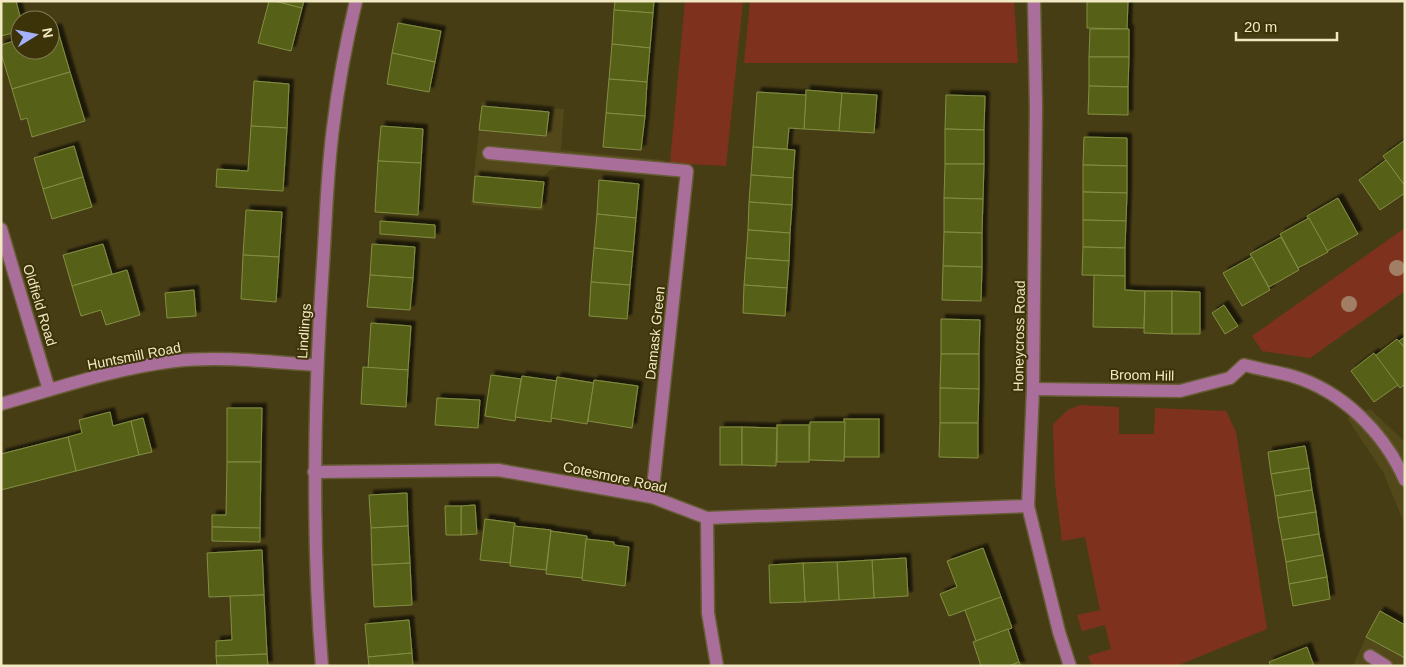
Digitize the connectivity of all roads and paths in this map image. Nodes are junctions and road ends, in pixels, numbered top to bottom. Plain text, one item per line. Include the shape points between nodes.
1 (356, 1) edge
2 (1034, 1) edge
3 (488, 153) dead end
4 (1, 229) edge
5 (316, 365) junction
6 (1033, 389) junction
7 (49, 390) junction
8 (1, 404) edge
9 (314, 472) junction
10 (1405, 480) edge
11 (652, 497) junction
12 (1028, 506) junction
13 (707, 518) junction
14 (1370, 656) dead end
15 (322, 666) edge
16 (718, 666) edge
17 (1070, 666) edge
18 (1386, 666) edge

1 - 5 street, Lindlings via 333,129
2 - 6 street, Honeycross Road
3 - 11 street, Damask Green via 687,171
4 - 7 street, Oldfield Road
5 - 7 street, Huntsmill Road via 222,359 175,361
5 - 9 street, Lindlings
6 - 10 street, Broom Hill via 1180,391 1230,378 1244,365 1294,377 1330,393 1372,426 1397,462
6 - 12 street, Honeycross Road
7 - 8 street, Huntsmill Road
9 - 11 street, Cotesmore Road via 498,470
9 - 15 street, Lindlings
11 - 13 street, Cotesmore Road
12 - 13 street, Cotesmore Road
12 - 17 street, Honeycross Road
13 - 16 street via 708,613
14 - 18 street

